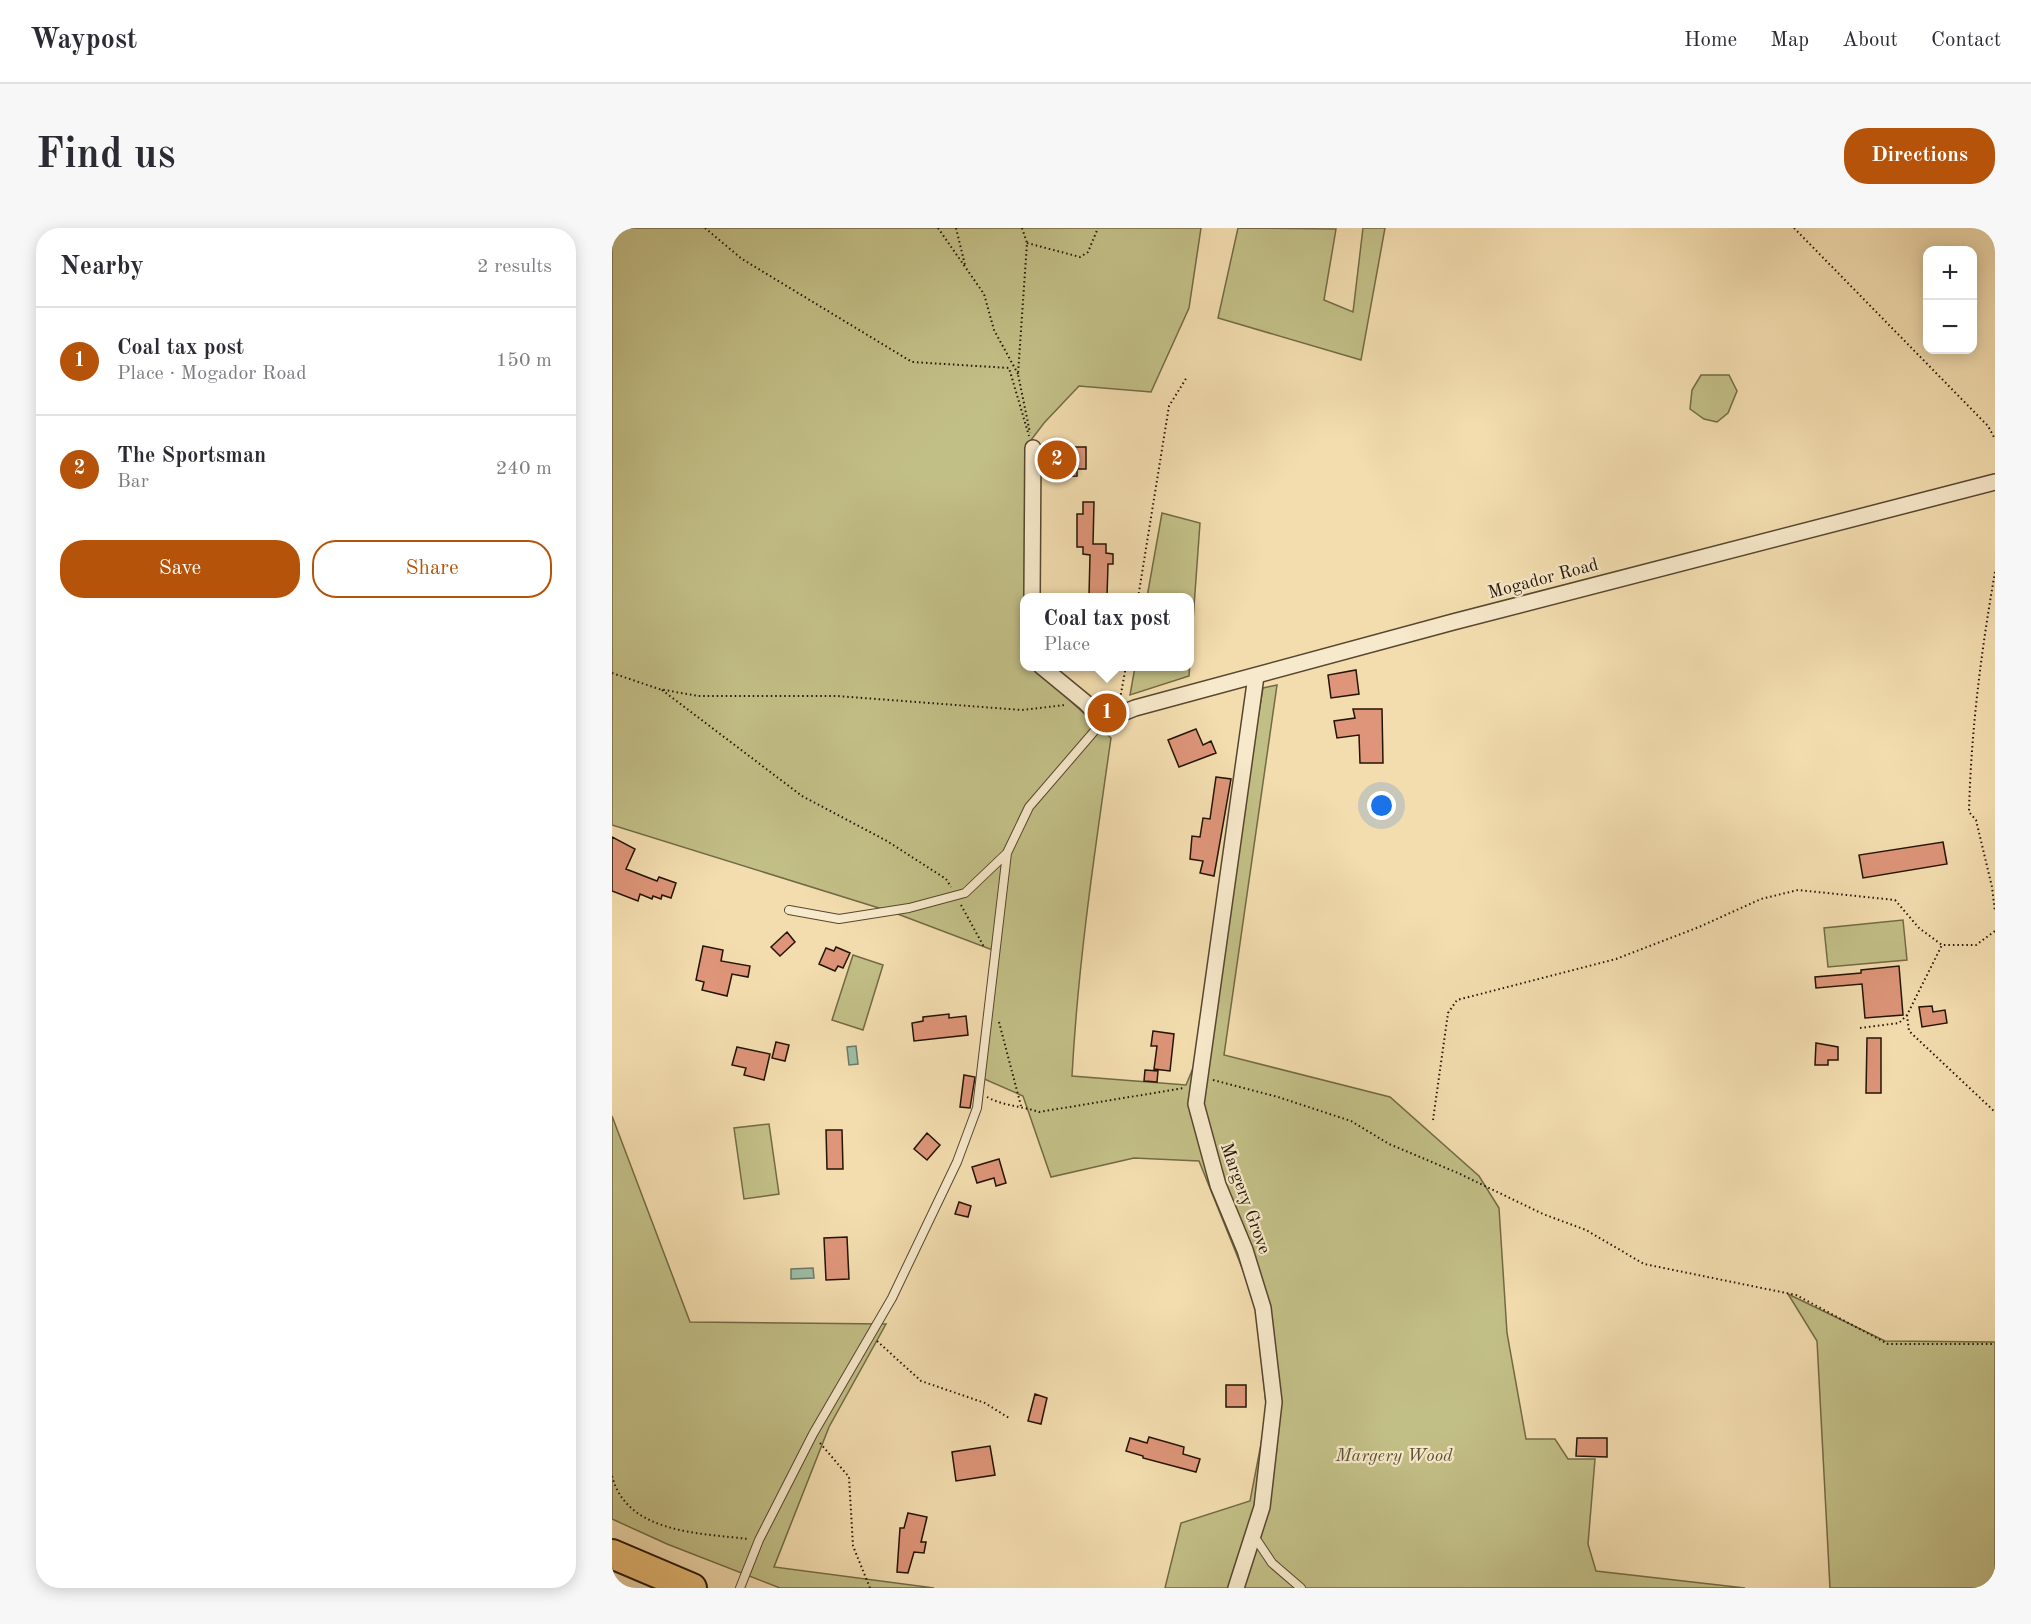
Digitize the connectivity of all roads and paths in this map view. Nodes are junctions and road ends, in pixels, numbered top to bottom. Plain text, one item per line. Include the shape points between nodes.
1 (705, 228) edge
2 (938, 228) edge
3 (956, 228) edge
4 (1022, 228) edge
5 (1098, 228) edge
6 (1794, 228) edge
7 (1027, 243) junction
8 (966, 267) junction
9 (1018, 374) junction
10 (1187, 377) dead end
11 (1995, 439) edge
12 (1033, 448) junction
13 (1995, 482) edge
14 (1995, 572) edge
15 (1032, 593) edge
16 (1139, 593) edge
17 (1047, 671) edge
18 (1124, 671) edge
19 (612, 674) edge
20 (1256, 675) junction
21 (660, 688) junction
22 (1086, 703) junction
23 (1110, 719) junction
24 (1007, 853) junction
25 (956, 896) junction
26 (789, 910) dead end
27 (1995, 912) edge
28 (1995, 931) edge
29 (1942, 945) junction
30 (986, 954) dead end
31 (1907, 1015) junction
32 (998, 1018) dead end
33 (1860, 1029) dead end
34 (1201, 1077) junction
35 (980, 1094) junction
36 (1021, 1106) junction
37 (1995, 1112) edge
38 (1433, 1120) dead end
39 (870, 1335) junction
40 (1995, 1344) edge
41 (1009, 1418) dead end
42 (813, 1434) junction
43 (612, 1476) edge
44 (1253, 1535) junction
45 (759, 1540) junction
46 (612, 1554) edge
47 (692, 1588) edge
48 (740, 1588) edge
49 (870, 1588) edge
50 (1236, 1588) edge
51 (1301, 1588) edge

1 - 12 path via 742,259 912,362 1009,368
2 - 8 path
3 - 8 path
4 - 7 path
5 - 7 path via 1088,252 1080,257
6 - 11 path via 1988,426
7 - 9 path
8 - 9 path via 984,294 994,330
9 - 12 path
10 - 16 path via 1169,406
12 - 15 street
13 - 20 street, Mogador Road
14 - 27 path via 1971,744 1969,813 1976,820
17 - 22 street
18 - 23 path
19 - 21 path
20 - 23 street, Mogador Road via 1135,708
20 - 34 street, Margery Grove
21 - 22 path via 698,696 837,696 1022,710
21 - 25 path via 801,796 887,841 946,879
22 - 23 street
23 - 24 lane via 1029,807
24 - 25 lane via 965,893
24 - 35 lane
25 - 26 lane via 839,920
25 - 30 path
28 - 29 path via 1976,945
29 - 31 path
29 - 38 path via 1919,928 1895,900 1798,890 1761,899 1616,959 1457,1000 1448,1013
31 - 33 path via 1899,1023
31 - 37 path via 1909,1031
32 - 36 path
34 - 36 path via 1186,1088 1039,1112
34 - 40 path via 1352,1120 1389,1144 1587,1230 1644,1264 1796,1295 1888,1344
34 - 44 street, Margery Grove via 1196,1104 1218,1185 1245,1250 1263,1308 1274,1401 1262,1507
35 - 36 path via 998,1103
35 - 39 lane via 957,1162 892,1298
39 - 41 path via 921,1381 985,1403
39 - 42 lane
42 - 45 lane
42 - 49 path via 849,1477 853,1546
43 - 45 path via 622,1497 645,1518 674,1530
44 - 50 street, Margery Grove
44 - 51 lane via 1272,1563
45 - 48 lane
46 - 47 highway

